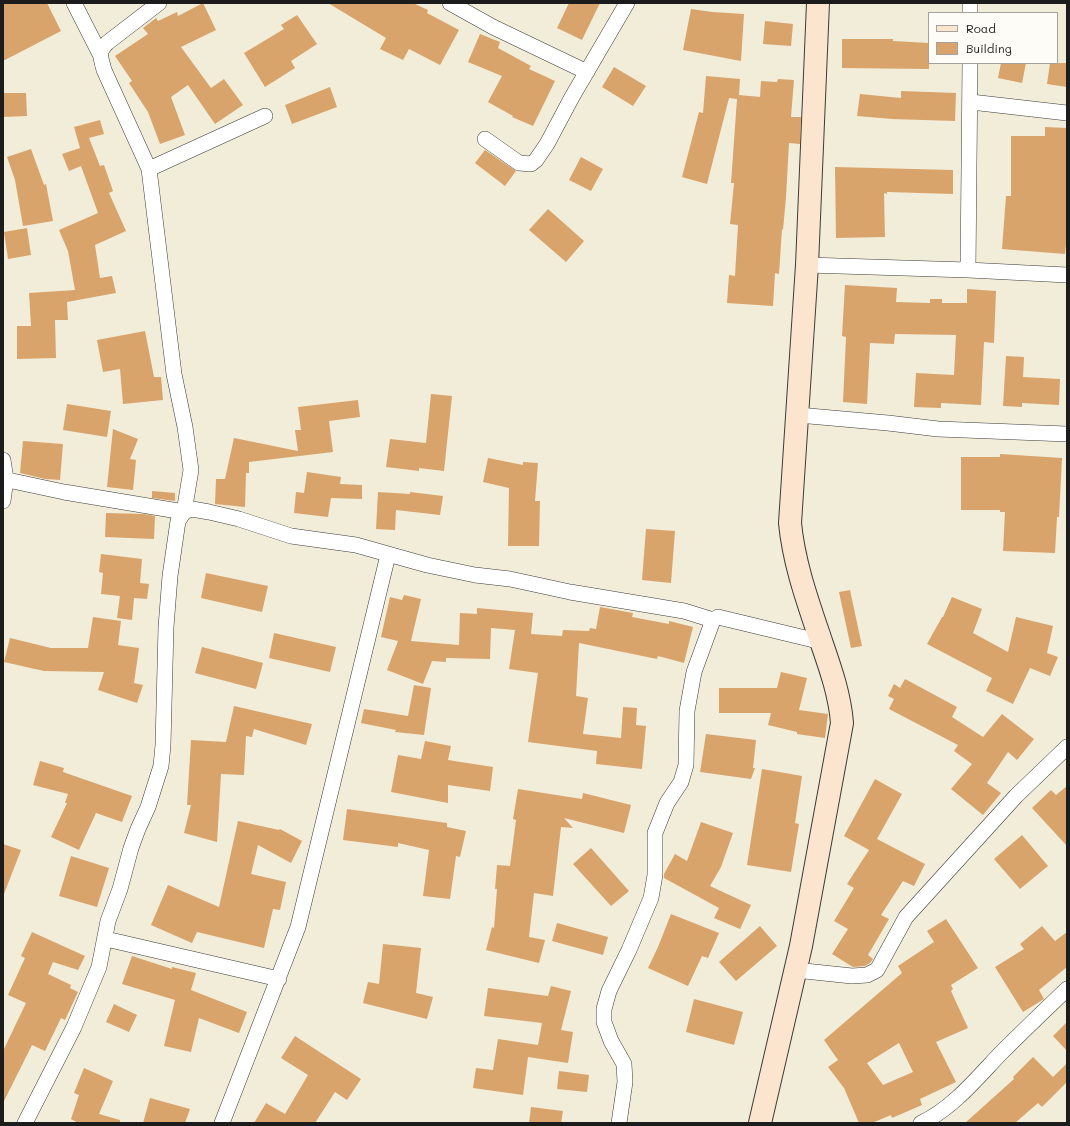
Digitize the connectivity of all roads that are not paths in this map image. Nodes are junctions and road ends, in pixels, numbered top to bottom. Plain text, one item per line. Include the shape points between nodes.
1 (74, 3) edge
2 (159, 3) edge
3 (450, 3) edge
4 (627, 3) edge
5 (818, 3) edge
6 (100, 54) junction
7 (970, 64) edge
8 (587, 72) junction
9 (971, 102) junction
10 (1067, 113) edge
11 (265, 116) dead end
12 (485, 139) dead end
13 (149, 169) junction
14 (807, 265) junction
15 (968, 270) junction
16 (1067, 275) edge
17 (798, 415) junction
18 (1067, 434) edge
19 (3, 460) edge
20 (4, 479) edge
21 (3, 501) edge
22 (184, 512) junction
23 (388, 555) junction
24 (713, 620) junction
25 (822, 642) junction
26 (1067, 747) edge
27 (106, 939) junction
28 (795, 970) junction
29 (279, 979) junction
30 (1067, 989) edge
31 (24, 1123) edge
32 (222, 1123) edge
33 (618, 1123) edge
34 (760, 1123) edge
35 (921, 1123) edge

1 - 6 street
2 - 6 street via 107,43
3 - 8 street via 493,27
4 - 8 street
5 - 14 street
6 - 13 street via 104,70
7 - 9 street
8 - 12 street via 547,144 531,164 519,163
9 - 10 street
9 - 15 street
11 - 13 street
13 - 22 street via 174,374 191,470
14 - 15 street
14 - 17 street
15 - 16 street
17 - 18 street via 938,430
17 - 25 street via 790,523 792,542 806,598
19 - 20 street
20 - 21 street
20 - 22 street
22 - 23 street via 192,509 209,512 291,536 356,545
22 - 27 street via 178,520 170,576 161,766 131,848 108,921
23 - 24 street via 475,575 684,611
23 - 29 street via 298,927
24 - 25 street via 718,617
24 - 33 street via 694,672 687,711 686,765 681,782 667,803 655,832 655,875 651,898 609,991 604,1009 604,1022 624,1064 625,1082
25 - 28 street via 840,705 842,723
26 - 28 street via 1016,796 906,917 877,970 867,975 852,976
27 - 29 street
27 - 31 street via 99,967 77,1020
28 - 34 street
29 - 32 street
30 - 35 street via 1030,1023 966,1090 933,1118

